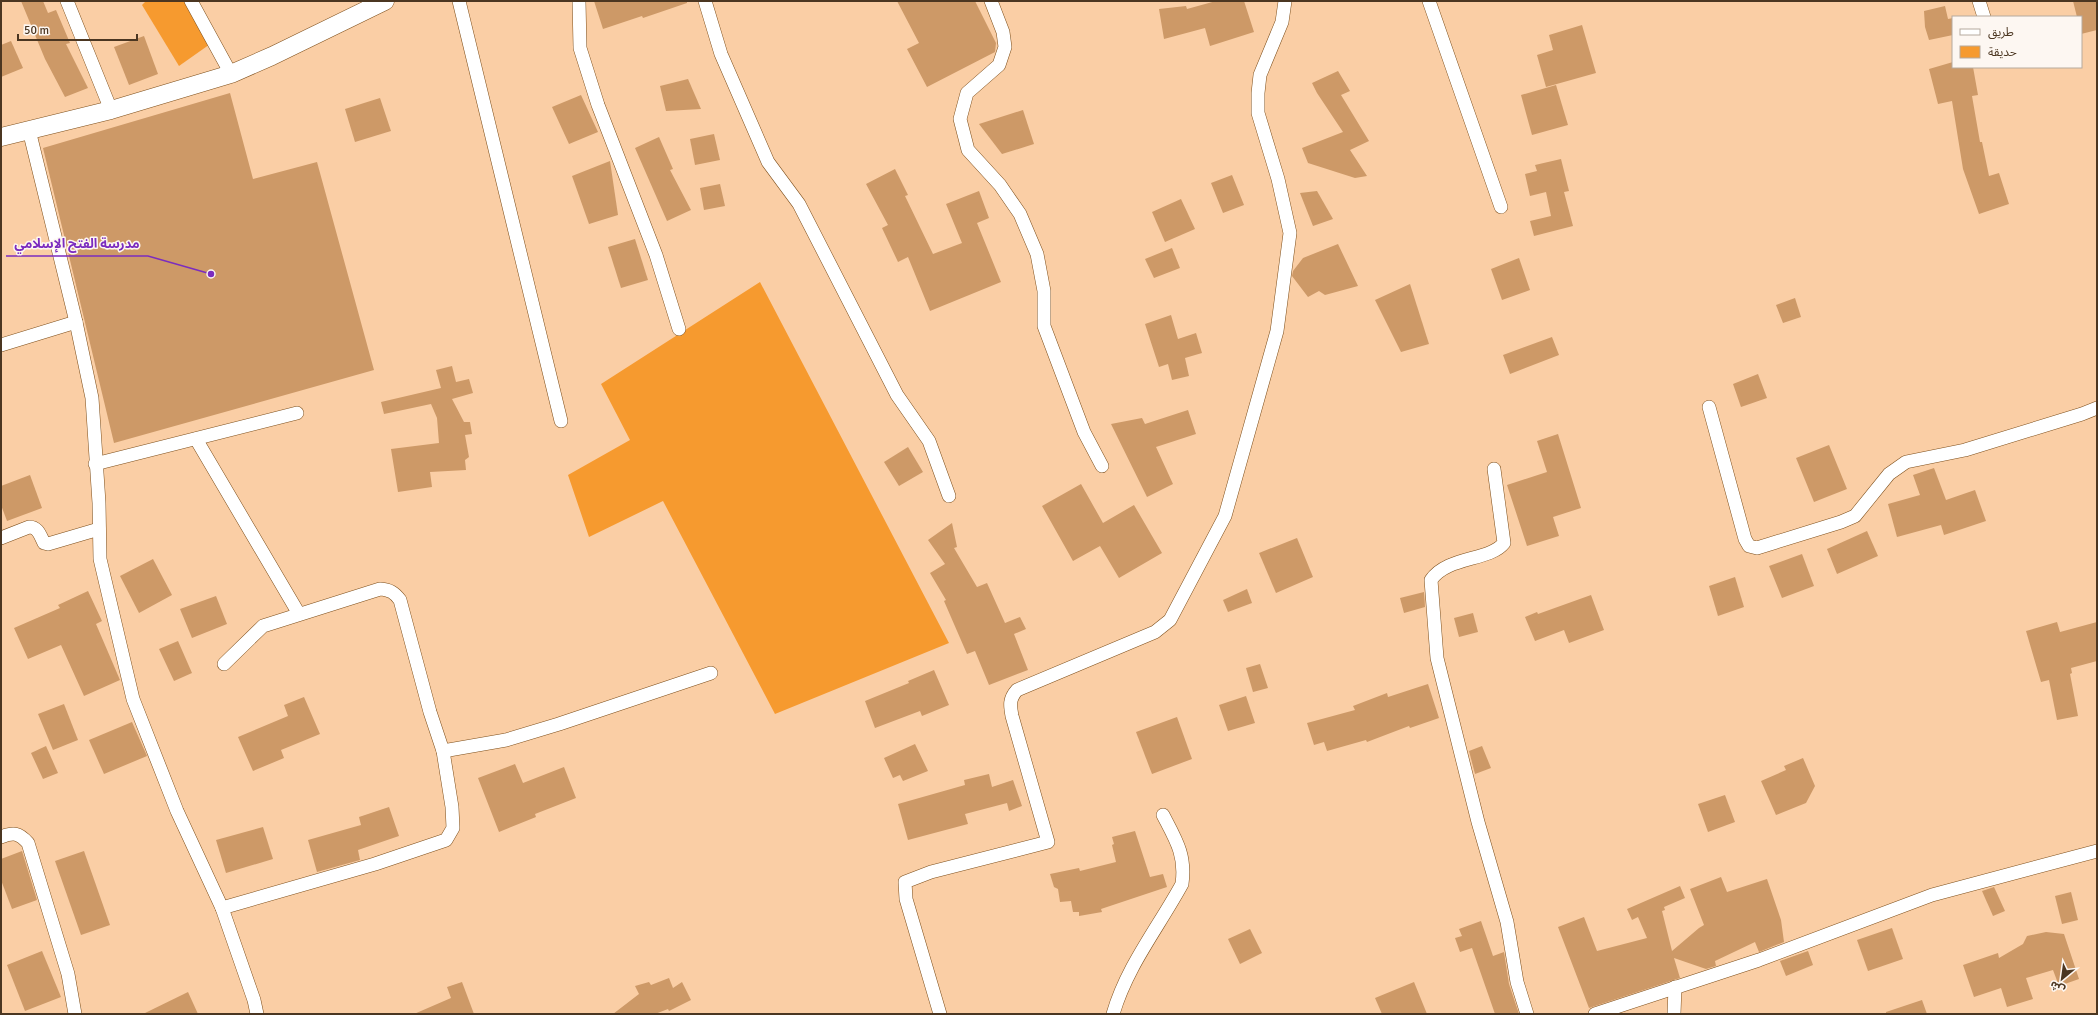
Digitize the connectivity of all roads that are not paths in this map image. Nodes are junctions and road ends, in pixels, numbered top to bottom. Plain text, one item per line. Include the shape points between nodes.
1 (67, 1) edge
2 (191, 1) edge
3 (385, 1) edge
4 (459, 1) edge
5 (579, 1) edge
6 (705, 1) edge
7 (991, 1) edge
8 (1285, 1) edge
9 (1429, 1) edge
10 (1979, 1) edge
11 (1984, 16) edge
12 (231, 74) junction
13 (111, 110) junction
14 (29, 130) junction
15 (1, 137) edge
16 (1501, 207) dead end
17 (76, 322) junction
18 (679, 329) dead end
19 (1, 345) edge
20 (1708, 407) dead end
21 (2097, 408) edge
22 (297, 413) dead end
23 (561, 421) dead end
24 (196, 438) junction
25 (95, 464) junction
26 (1102, 466) dead end
27 (1494, 469) dead end
28 (949, 496) dead end
29 (99, 529) junction
30 (1, 538) edge
31 (299, 614) junction
32 (224, 664) dead end
33 (712, 673) dead end
34 (443, 751) junction
35 (1163, 815) dead end
36 (1, 836) edge
37 (2097, 851) edge
38 (222, 908) junction
39 (1675, 987) junction
40 (75, 1014) edge
41 (257, 1014) edge
42 (940, 1014) edge
43 (1113, 1014) edge
44 (1527, 1014) edge
45 (1595, 1014) edge
46 (1674, 1014) edge

1 - 13 street
2 - 12 street
3 - 12 street
4 - 23 street
5 - 18 street via 580,48 598,105 656,255
6 - 28 street via 721,54 768,162 799,204 897,395 929,441
7 - 26 street via 1005,47 999,65 968,93 960,119 968,150 1000,185 1020,214 1036,254 1044,291 1044,326 1084,432
8 - 42 street via 1282,22 1260,75 1258,113 1278,179 1290,233 1287,260 1277,331 1226,516 1170,620 1155,632 1017,690 1012,696 1012,716 1048,842 931,872 905,882 906,899
9 - 16 street
10 - 11 street
12 - 13 street
13 - 14 street
14 - 15 street
14 - 17 street
17 - 19 street
17 - 25 street via 92,398
20 - 21 street via 1745,540 1749,546 1757,548 1855,516 1889,474 1906,462 1964,450
22 - 24 street
24 - 25 street
24 - 31 street
25 - 29 street
27 - 44 street via 1504,543 1499,549 1436,571 1430,580 1437,658 1478,822 1507,922 1516,982
29 - 30 street via 48,544 44,543 33,527
29 - 38 street via 100,559 133,699 177,811
31 - 32 street via 263,626
31 - 34 street via 380,589 394,593 400,600
33 - 34 street via 551,727 506,740
34 - 38 street via 453,828 446,840 375,864
35 - 43 street via 1180,848 1184,869 1182,884 1130,969
36 - 40 street via 13,832 28,843 68,974
37 - 39 street via 1932,895 1759,960
38 - 41 street
39 - 45 street
39 - 46 street

